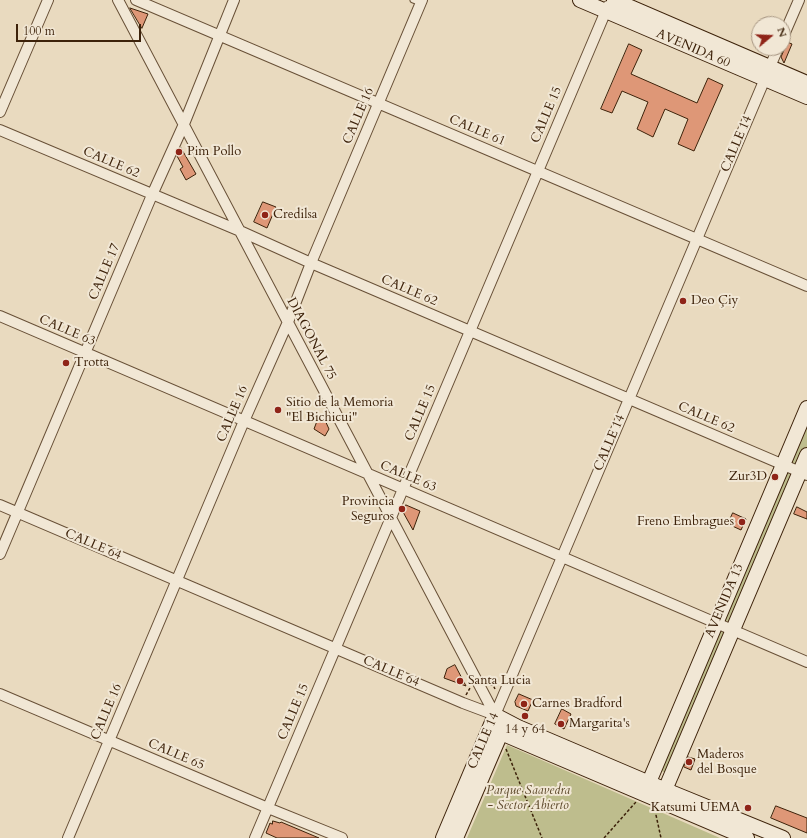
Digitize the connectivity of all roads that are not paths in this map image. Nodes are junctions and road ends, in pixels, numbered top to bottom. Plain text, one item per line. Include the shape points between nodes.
1 (48, 0) edge
2 (118, 0) edge
3 (136, 0) edge
4 (234, 0) edge
5 (580, 0) edge
6 (799, 0) edge
7 (419, 1) edge
8 (610, 4) edge
9 (791, 18) edge
10 (220, 35) junction
11 (774, 56) edge
12 (767, 73) junction
13 (807, 83) edge
14 (807, 97) edge
15 (379, 103) junction
16 (0, 112) edge
17 (184, 124) junction
18 (0, 130) edge
19 (538, 171) junction
20 (152, 195) junction
21 (240, 231) junction
22 (696, 239) junction
23 (311, 263) junction
24 (807, 286) edge
25 (0, 316) edge
26 (288, 322) junction
27 (470, 331) junction
28 (85, 353) junction
29 (629, 399) junction
30 (807, 408) edge
31 (244, 421) junction
32 (807, 455) edge
33 (783, 465) junction
34 (803, 474) edge
35 (368, 475) junction
36 (403, 489) junction
37 (0, 505) edge
38 (17, 512) junction
39 (391, 518) junction
40 (0, 554) edge
41 (562, 557) junction
42 (177, 581) junction
43 (716, 623) junction
44 (733, 630) junction
45 (335, 648) junction
46 (807, 662) edge
47 (0, 694) edge
48 (495, 715) junction
49 (109, 740) junction
50 (503, 740) junction
51 (643, 792) junction
52 (661, 800) junction
53 (268, 808) junction
54 (68, 838) edge
55 (255, 838) edge
56 (342, 838) edge
57 (443, 838) edge
58 (456, 838) edge
59 (747, 838) edge
60 (783, 838) edge

1 - 16 street
2 - 17 street, DIAGONAL 75
3 - 10 street, CALLE 61
4 - 10 street, CALLE 17
5 - 8 main road, AVENIDA 60
6 - 9 street
7 - 15 street, CALLE 16
8 - 12 main road, AVENIDA 60
8 - 19 street, CALLE 15
10 - 15 street, CALLE 61
10 - 17 street, CALLE 17
11 - 12 street, CALLE 14
12 - 13 main road, AVENIDA 60
12 - 14 main road, AVENIDA 60
12 - 22 street, CALLE 14
15 - 19 street, CALLE 61
15 - 23 street, CALLE 16
17 - 20 street, CALLE 17
17 - 21 street, DIAGONAL 75
18 - 20 street, CALLE 62
19 - 22 street, CALLE 61
19 - 27 street, CALLE 15
20 - 21 street, CALLE 62
20 - 28 street, CALLE 17
21 - 23 street, CALLE 62
21 - 26 street, DIAGONAL 75
22 - 24 street, CALLE 61
22 - 29 street, CALLE 14
23 - 26 street, CALLE 16
23 - 27 street, CALLE 62
25 - 28 street, CALLE 63
26 - 31 street, CALLE 16
26 - 35 street, DIAGONAL 75
27 - 29 street, CALLE 62
27 - 36 street, CALLE 15
28 - 31 street, CALLE 63
28 - 38 street, CALLE 17
29 - 33 street, CALLE 62
29 - 41 street, CALLE 14
30 - 33 main road, AVENIDA 13
31 - 35 street, CALLE 63
31 - 42 street, CALLE 16
32 - 34 main road, AVENIDA 13
33 - 34 street, CALLE 62
33 - 43 main road, AVENIDA 13
34 - 44 main road, AVENIDA 13
35 - 36 street, CALLE 63
35 - 39 street, DIAGONAL 75
36 - 39 street, CALLE 15
36 - 41 street, CALLE 63
37 - 38 street, CALLE 64
38 - 40 street, CALLE 17
38 - 42 street, CALLE 64
39 - 45 street, CALLE 15
39 - 48 street, DIAGONAL 75
41 - 43 street, CALLE 63
41 - 48 street, CALLE 14
42 - 45 street, CALLE 64
42 - 49 street, CALLE 16
43 - 44 street, CALLE 63
43 - 51 main road, AVENIDA 13
44 - 46 street, CALLE 63
44 - 52 main road, AVENIDA 13
45 - 48 street, CALLE 64
45 - 53 street, CALLE 15
47 - 49 street, CALLE 65
48 - 50 street, DIAGONAL 75
48 - 51 main road, CALLE 64
48 - 57 main road, CALLE 14
49 - 53 street, CALLE 65
49 - 54 street, CALLE 16
50 - 51 main road, CALLE 64
50 - 58 main road, CALLE 14
51 - 52 main road, CALLE 64
52 - 59 main road, CALLE 64
52 - 60 main road, CALLE 64
53 - 55 street, CALLE 15
53 - 56 street, CALLE 65

